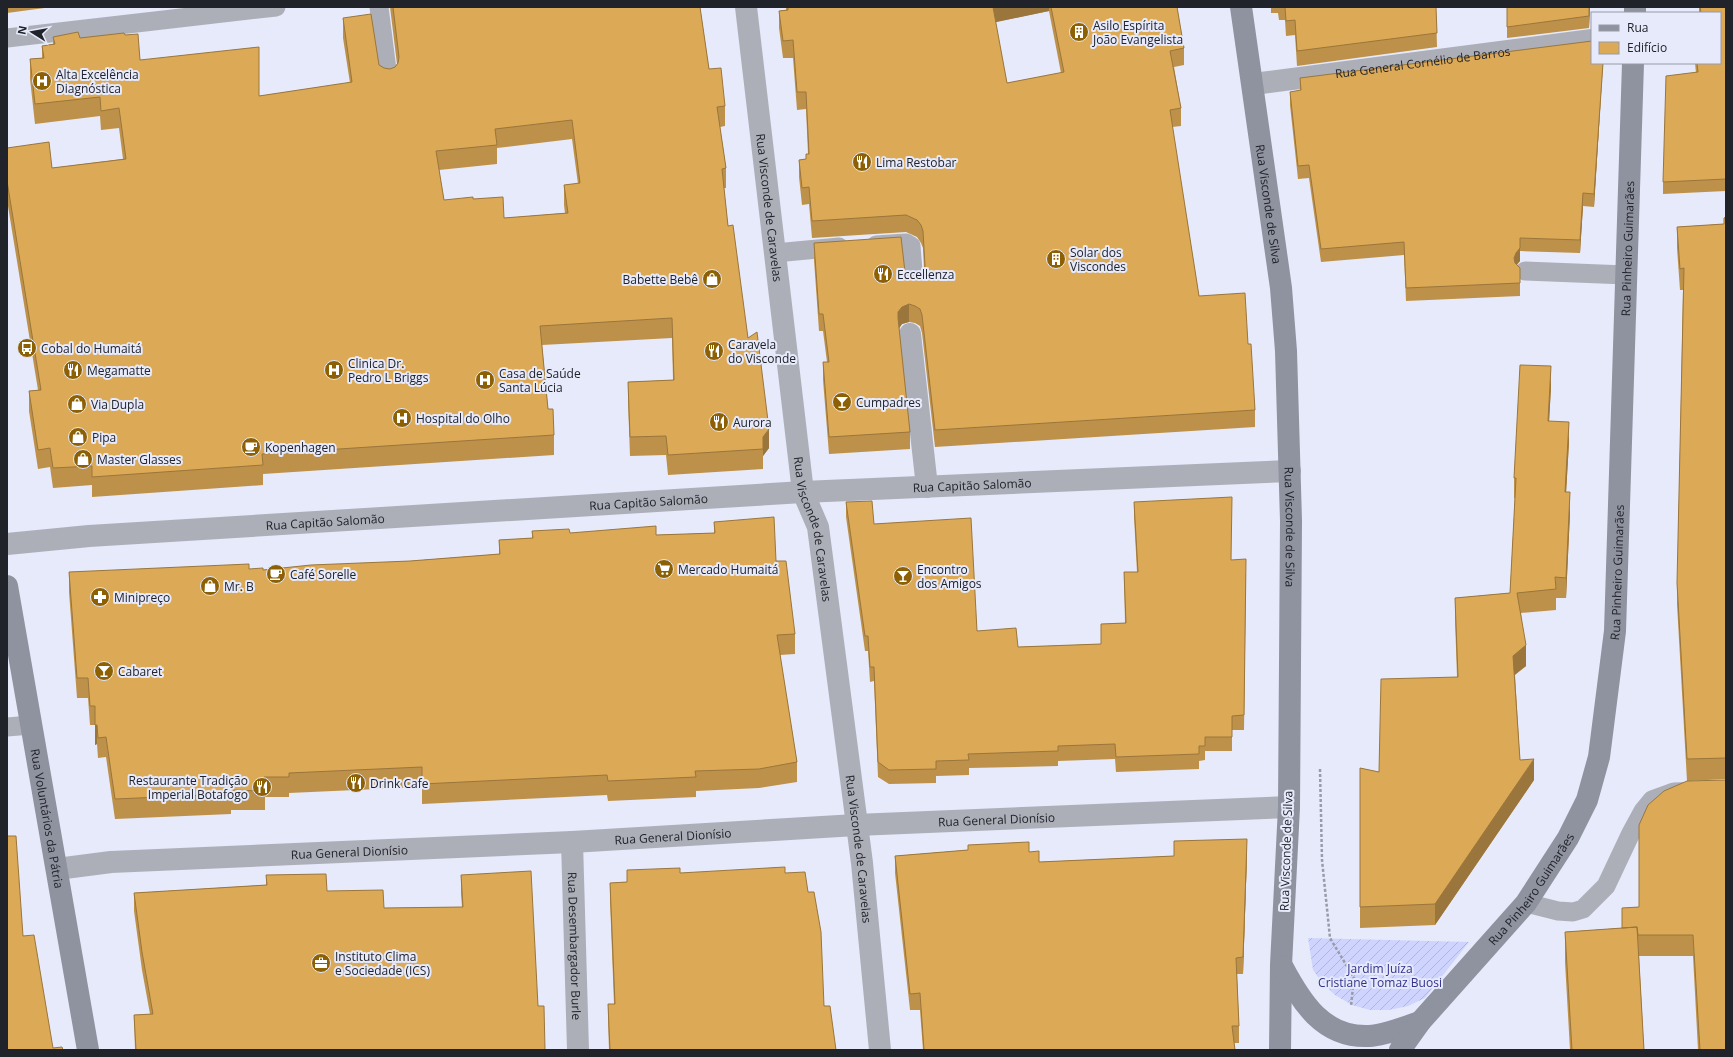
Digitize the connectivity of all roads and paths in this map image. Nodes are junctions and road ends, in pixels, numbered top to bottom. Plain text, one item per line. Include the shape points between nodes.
1 (276, 7) edge
2 (379, 7) edge
3 (746, 7) edge
4 (1241, 7) edge
5 (7, 38) edge
6 (1591, 40) edge
7 (1633, 64) edge
8 (388, 78) edge
9 (1253, 84) junction
10 (775, 253) junction
11 (1525, 271) dead end
12 (1626, 275) junction
13 (914, 283) edge
14 (910, 334) dead end
15 (1290, 471) junction
16 (927, 487) junction
17 (803, 492) junction
18 (7, 544) edge
19 (7, 586) edge
20 (31, 724) junction
21 (7, 727) edge
22 (1726, 790) edge
23 (1289, 808) junction
24 (856, 825) junction
25 (572, 842) junction
26 (57, 870) junction
27 (1526, 902) junction
28 (1281, 964) junction
29 (1420, 1022) junction
30 (88, 1050) edge
31 (578, 1050) edge
32 (880, 1050) edge
33 (1280, 1050) edge
34 (1400, 1050) edge

1 - 5 lane
2 - 8 lane
3 - 10 street, Rua Visconde de Caravelas
4 - 9 main road, Rua Visconde de Silva
6 - 9 street, Rua General Cornélio de Barros
7 - 12 main road, Rua Pinheiro Guimarães
9 - 15 main road, Rua Visconde de Silva via 1281,288
10 - 13 lane via 813,248 906,243 912,249
10 - 17 street, Rua Visconde de Caravelas
11 - 12 lane
12 - 27 main road, Rua Pinheiro Guimarães via 1616,631 1599,757 1587,800 1568,838
14 - 16 street
15 - 16 street, Rua Capitão Salomão
15 - 23 main road, Rua Visconde de Silva
16 - 17 street, Rua Capitão Salomão
17 - 18 street, Rua Capitão Salomão via 89,536
17 - 24 street, Rua Visconde de Caravelas via 818,527
19 - 20 main road, Rua Voluntários da Pátria
20 - 21 lane
20 - 26 main road, Rua Voluntários da Pátria
22 - 27 lane via 1674,792 1652,800 1631,833 1606,886 1582,910 1558,911
23 - 24 street, Rua General Dionísio
23 - 28 main road, Rua Visconde de Silva
24 - 25 street, Rua General Dionísio
24 - 32 street, Rua Visconde de Caravelas
25 - 26 street, Rua General Dionísio via 111,862
25 - 31 street, Rua Desembargador Burle
26 - 30 main road, Rua Voluntários da Pátria
27 - 29 main road, Rua Pinheiro Guimarães
28 - 29 main road via 1295,990 1310,1010 1326,1025 1336,1030 1348,1035 1370,1036
28 - 33 main road, Rua Visconde de Silva
29 - 34 main road, Rua Pinheiro Guimarães

